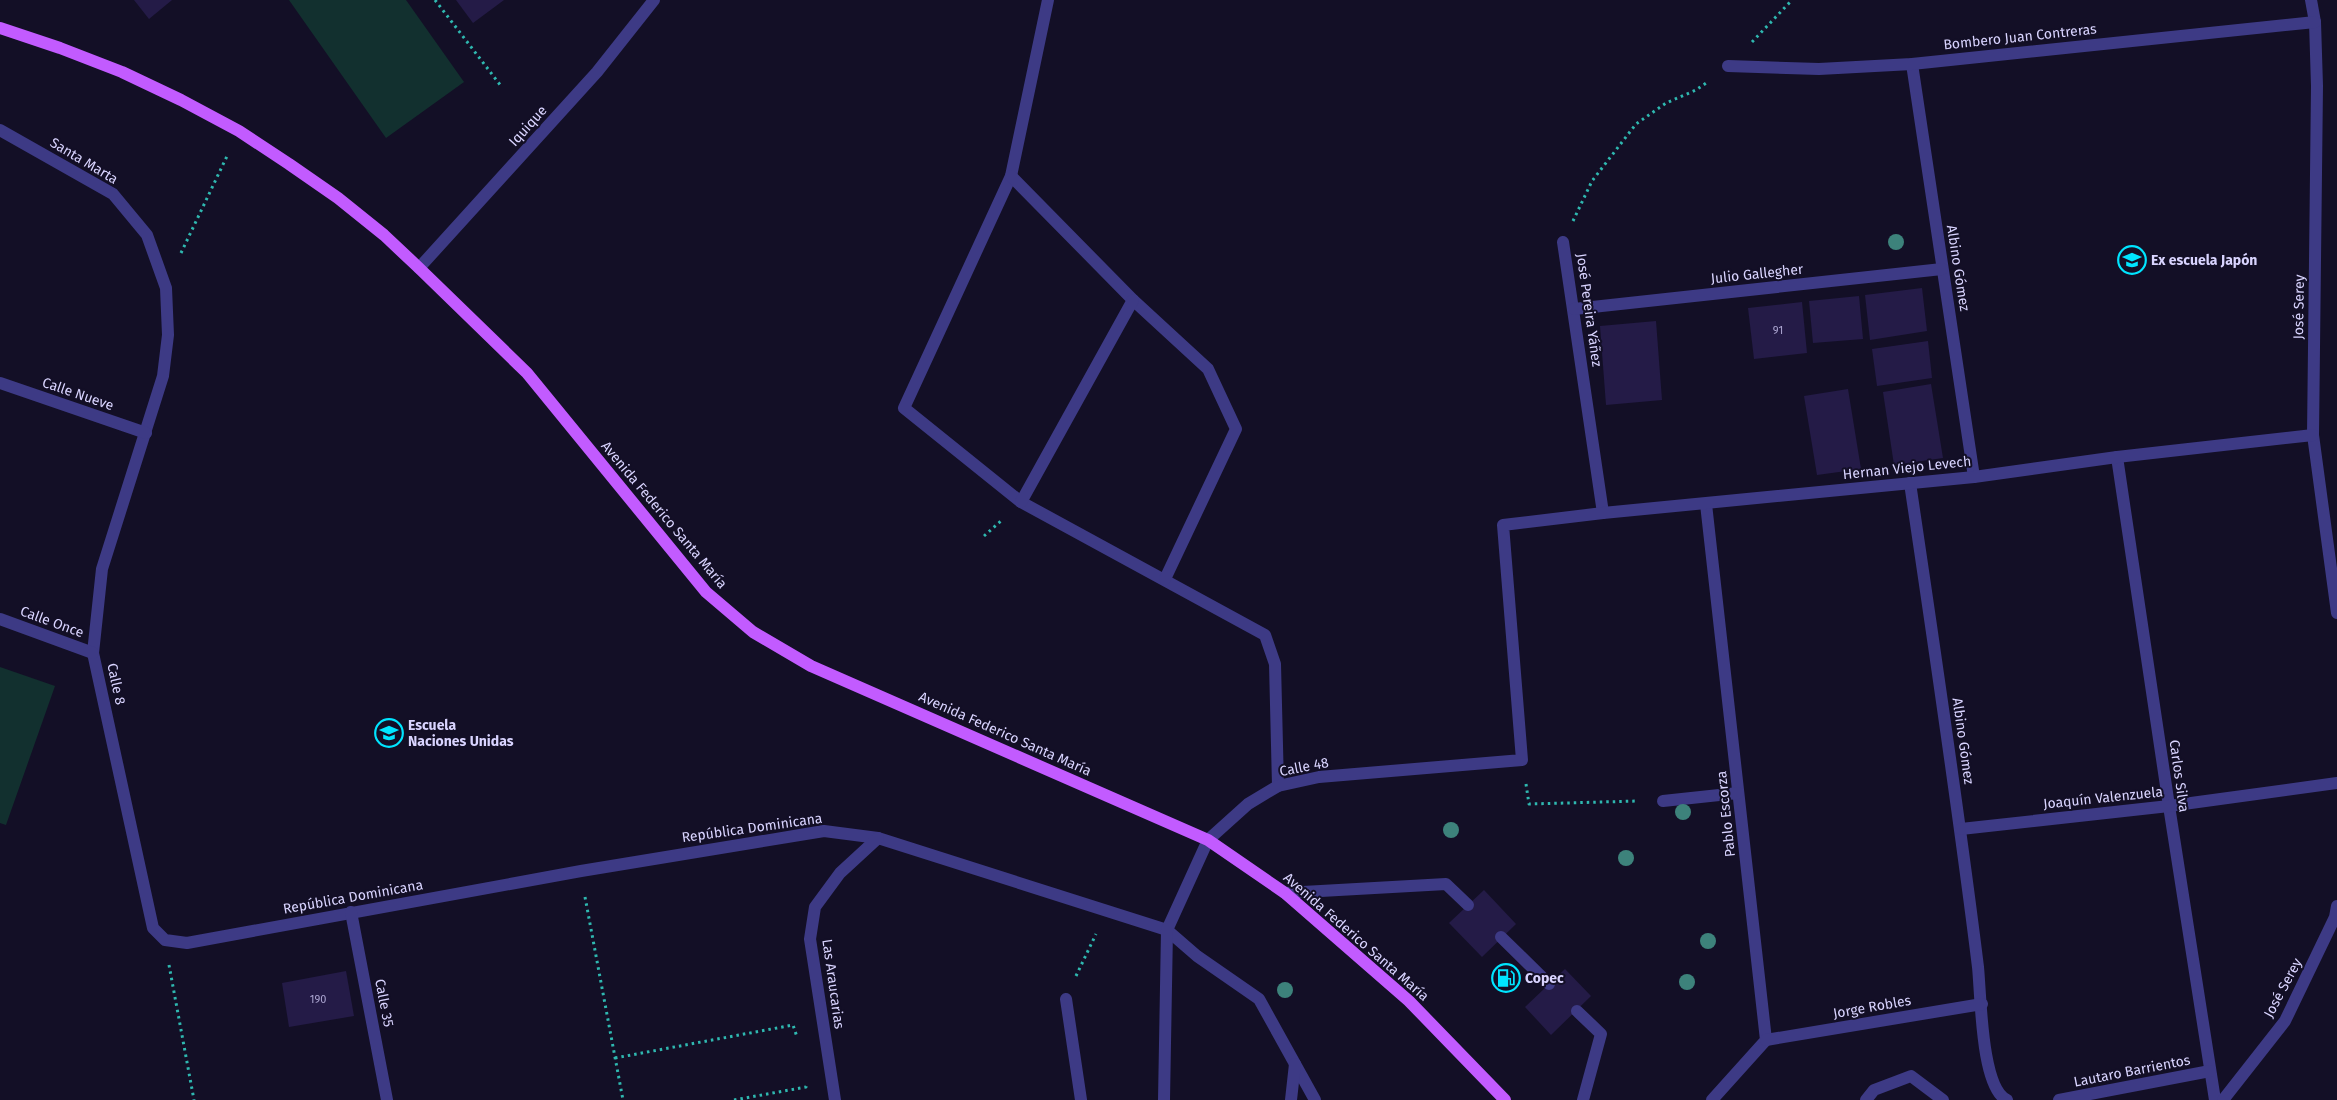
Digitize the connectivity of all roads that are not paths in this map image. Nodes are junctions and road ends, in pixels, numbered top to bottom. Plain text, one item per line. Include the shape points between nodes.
1 (654, 0) edge
2 (1048, 0) edge
3 (2312, 0) edge
4 (2315, 22) junction
5 (0, 28) edge
6 (1912, 64) junction
7 (1728, 66) road end
8 (0, 130) edge
9 (1011, 176) junction
10 (1563, 242) road end
11 (419, 268) junction
12 (1942, 269) junction
13 (1132, 300) junction
14 (1574, 309) junction
15 (0, 383) edge
16 (146, 433) junction
17 (2313, 435) junction
18 (2117, 456) junction
19 (1974, 477) junction
20 (1910, 483) junction
21 (1021, 502) junction
22 (1706, 504) junction
23 (1602, 513) junction
24 (1165, 579) junction
25 (2337, 613) edge
26 (0, 619) edge
27 (93, 653) junction
28 (1522, 760) joint
29 (2337, 783) edge
30 (1278, 786) junction
31 (1738, 794) junction
32 (1663, 800) road end
33 (2169, 806) junction
34 (1961, 829) junction
35 (878, 838) junction
36 (1208, 840) junction
37 (1285, 892) junction
38 (1468, 905) dead end
39 (2337, 906) edge
40 (351, 912) junction
41 (1167, 930) junction
42 (1501, 937) dead end
43 (165, 940) joint
44 (1549, 984) dead end
45 (1066, 999) road end
46 (1982, 1004) junction
47 (1577, 1011) dead end
48 (1766, 1040) junction
49 (1295, 1064) junction
50 (2210, 1071) junction
51 (388, 1100) edge
52 (835, 1100) edge
53 (1081, 1100) edge
54 (1164, 1100) edge
55 (1291, 1100) edge
56 (1315, 1100) edge
57 (1505, 1100) edge
58 (1583, 1100) edge
59 (1712, 1100) edge
60 (1866, 1100) edge
61 (1944, 1100) edge
62 (2007, 1100) edge
63 (2059, 1100) edge
64 (2215, 1100) edge
65 (2223, 1100) edge

1 - 11 street, Iquique via 597,72
2 - 9 street
3 - 4 street, José Serey
4 - 6 street, Bombero Juan Contreras
4 - 17 street, José Serey
5 - 11 main road, Avenida Federico Santa María via 122,72 239,131 338,198
6 - 7 street, Bombero Juan Contreras via 1819,69
6 - 12 street, Albino Gómez
8 - 16 street, Santa Marta via 113,194 147,235 166,288 168,335 164,368
9 - 13 street
9 - 21 street via 904,408
10 - 14 street, José Pereira Yáñez
11 - 36 main road, Avenida Federico Santa María via 527,373 706,592 753,632 811,666
12 - 14 street, Julio Gallegher
12 - 19 street, Albino Gómez
13 - 21 street
13 - 24 street via 1208,369 1236,430
14 - 23 street, José Pereira Yáñez
15 - 16 street, Calle Nueve
16 - 27 street, Calle 8 via 102,569
17 - 18 street, Hernan Viejo Levech
17 - 25 street, José Serey
18 - 19 street, Hernan Viejo Levech
18 - 33 street, Carlos Silva
19 - 20 street, Hernan Viejo Levech
20 - 22 street, Hernan Viejo Levech
20 - 34 street, Albino Gómez
21 - 24 street
22 - 23 street, Hernan Viejo Levech
22 - 31 street, Pablo Escorza
23 - 28 street, Hernan Viejo Levech via 1503,525
24 - 30 street via 1265,635 1275,664
26 - 27 street, Calle Once
27 - 43 street, Calle 8 via 153,928
28 - 30 street, Calle 48 via 1319,777
29 - 33 street, Joaquín Valenzuela
30 - 36 street, Calle 48 via 1248,804
31 - 32 street
31 - 48 street, Pablo Escorza
33 - 34 street, Joaquín Valenzuela
33 - 50 street, Carlos Silva
34 - 46 street, Albino Gómez
35 - 40 street, República Dominicana via 824,831 581,870
35 - 41 street, República Dominicana
35 - 52 street, Las Araucarias via 840,873 815,907 810,939
36 - 37 main road, Avenida Federico Santa María
36 - 41 street, Calle 48
37 - 38 street via 1446,884
37 - 57 main road, Avenida Federico Santa María via 1409,1002
39 - 65 street, José Serey via 2285,1021
40 - 43 street, República Dominicana via 188,943
40 - 51 street, Calle 35
41 - 49 street, República Dominicana via 1197,956 1259,999
41 - 54 street
42 - 44 street
45 - 53 street
46 - 48 street, Jorge Robles
46 - 62 street via 1986,1061 2000,1097
47 - 58 street via 1601,1034
48 - 59 street
49 - 55 street
49 - 56 street, República Dominicana
50 - 63 street, Lautaro Barrientos
50 - 64 street, Carlos Silva
60 - 61 street via 1874,1090 1911,1076

